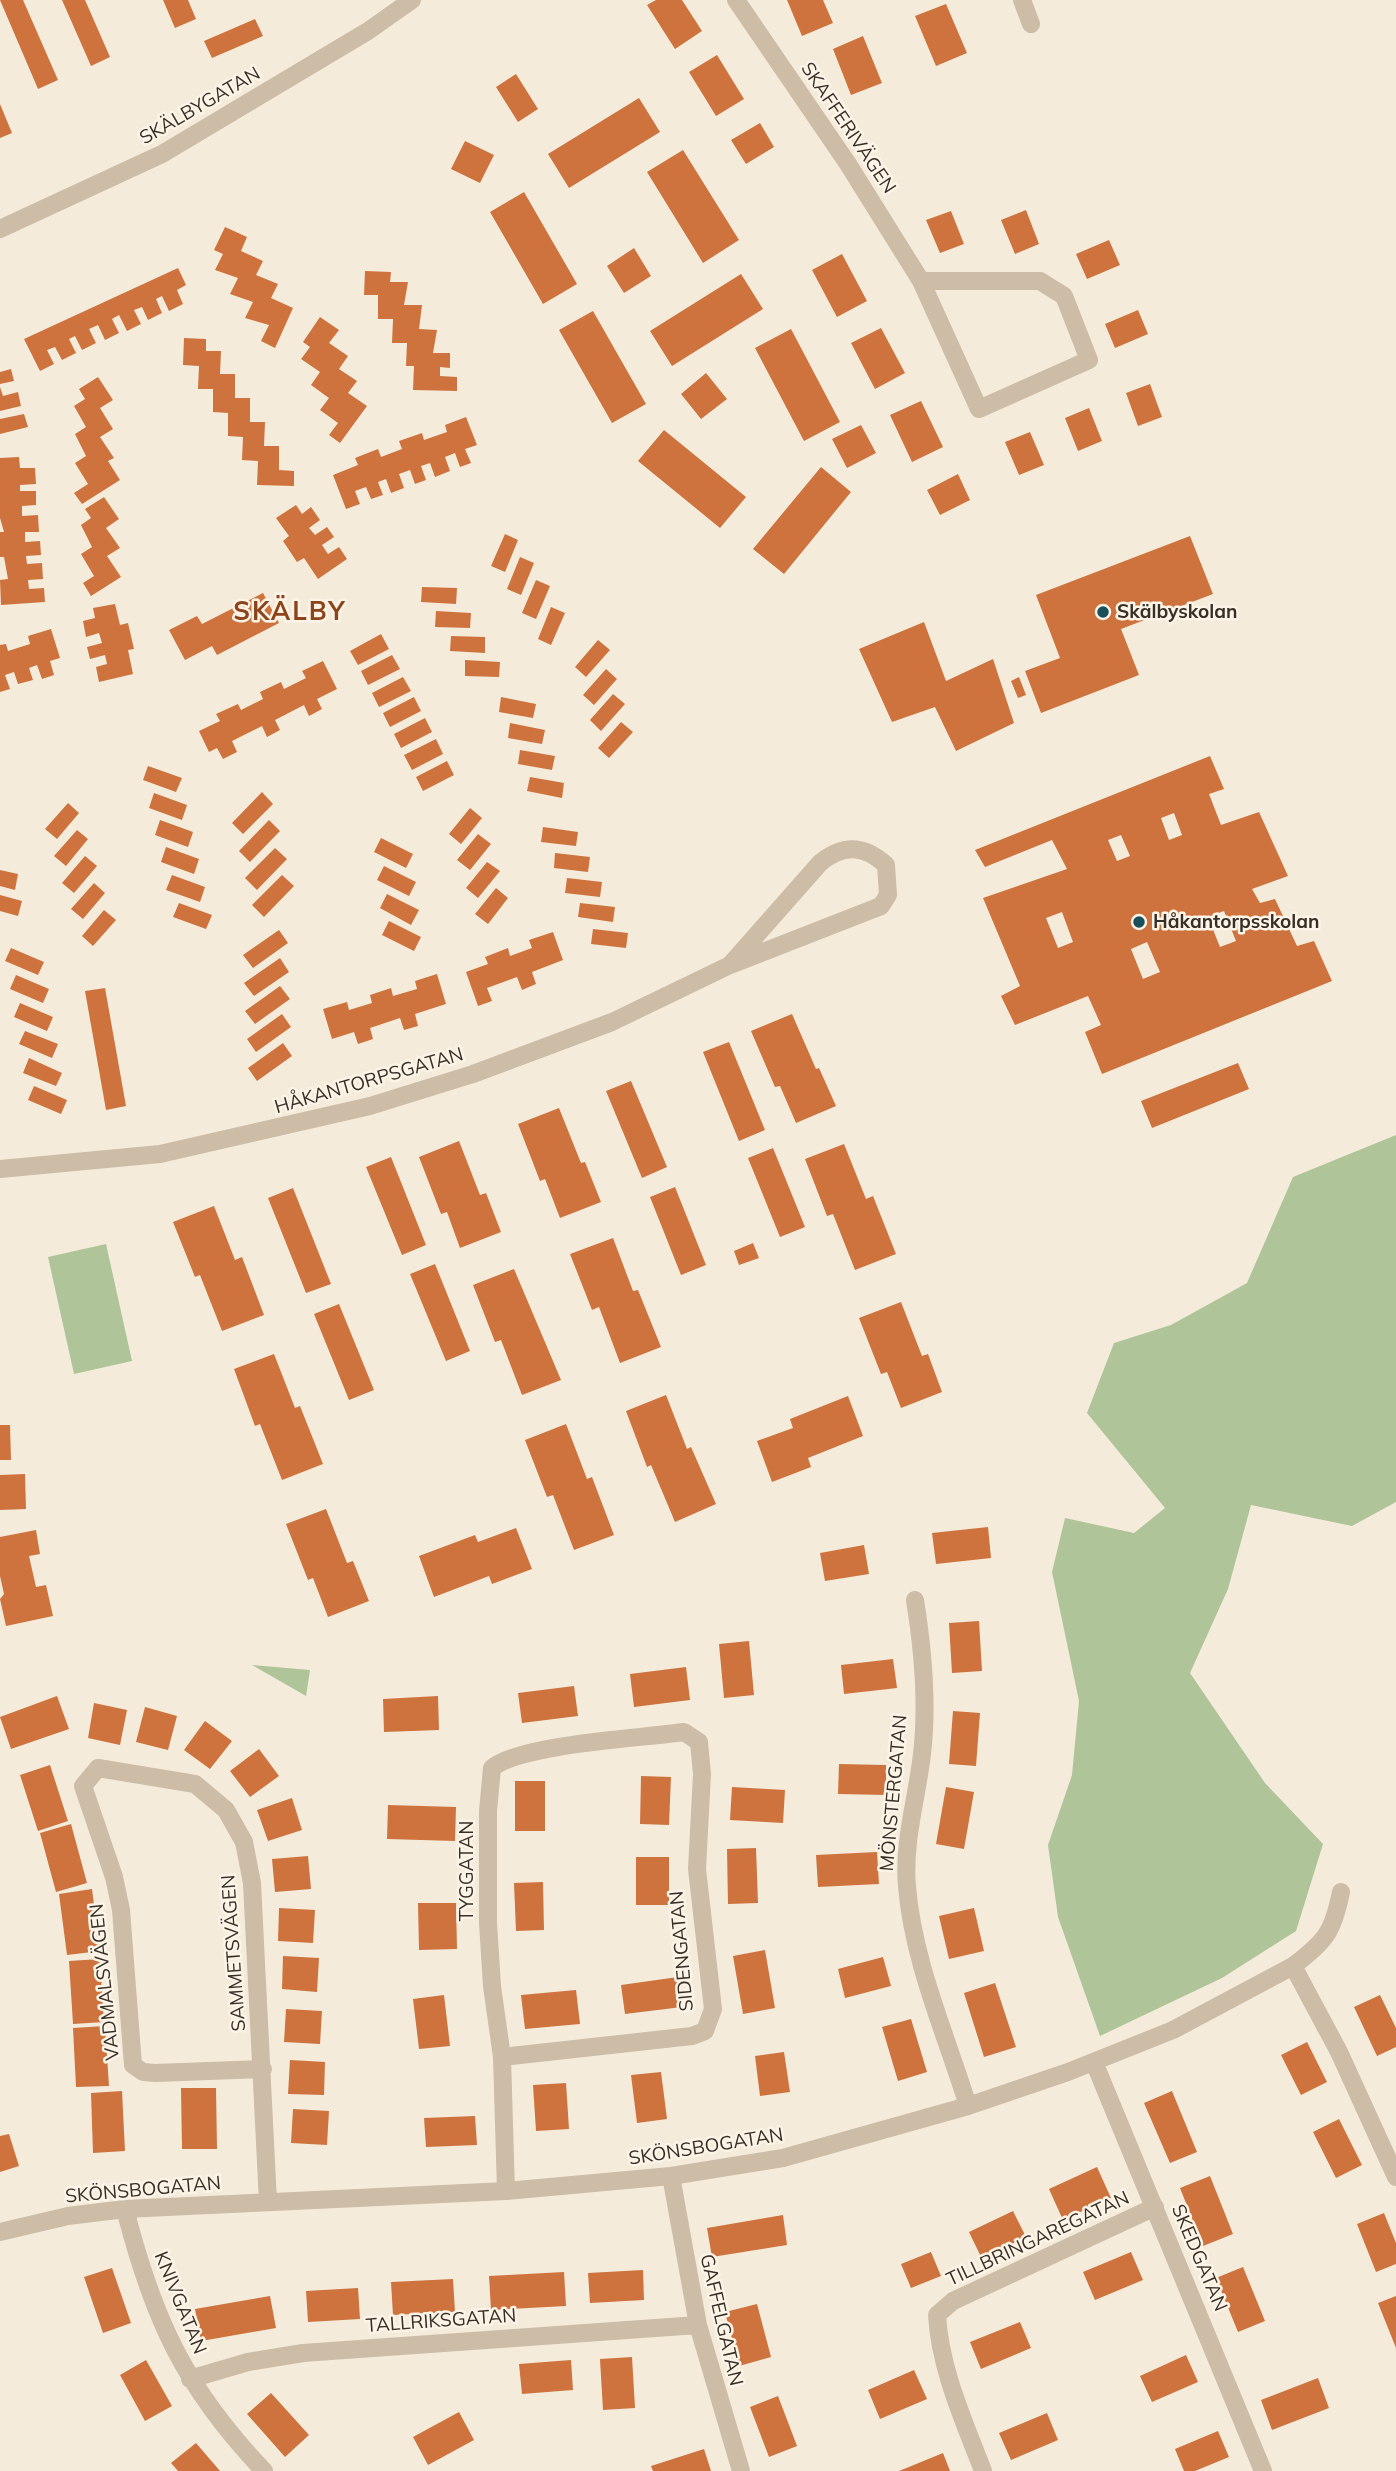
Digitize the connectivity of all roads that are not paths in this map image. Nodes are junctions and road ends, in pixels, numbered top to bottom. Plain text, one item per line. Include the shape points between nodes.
1 (412, 0) edge
2 (736, 0) edge
3 (1022, 0) edge
4 (1031, 24) dead end
5 (0, 229) edge
6 (921, 281) junction
7 (730, 965) junction
8 (0, 1169) edge
9 (915, 1600) dead end
10 (700, 1746) joint
11 (94, 1773) joint
12 (1341, 1892) dead end
13 (1293, 1966) junction
14 (502, 2057) junction
15 (1094, 2062) junction
16 (263, 2069) junction
17 (968, 2106) junction
18 (671, 2176) junction
19 (1396, 2177) edge
20 (506, 2191) junction
21 (268, 2202) junction
22 (1155, 2207) junction
23 (125, 2209) junction
24 (0, 2232) edge
25 (698, 2325) junction
26 (190, 2379) junction
27 (264, 2471) edge
28 (741, 2471) edge
29 (983, 2471) edge
30 (1263, 2471) edge

1 - 5 street, SKÄLBYGATAN via 162,154
2 - 6 street, SKAFFERIVÄGEN via 848,163
3 - 4 street
6 - 6 street, SKAFFERIVÄGEN via 1040,281 1064,296 1089,360 979,409
7 - 7 street, HÅKANTORPSGATAN via 881,906 888,895 886,865 862,849 834,852
7 - 8 street, HÅKANTORPSGATAN via 612,1022 473,1074 326,1119 160,1154
9 - 17 street, MÖNSTERGATAN via 922,1643 924,1723 907,1885 916,1949
10 - 14 street, SIDENGATAN via 697,1869 713,2009 705,2031
10 - 14 street, TYGGATAN via 684,1732 562,1748 501,1760 492,1768 488,1923
11 - 16 street, SAMMETSVÄGEN via 98,1768 195,1784 226,1810 244,1842 252,1883
11 - 16 street, VADMALSVÄGEN via 83,1786 121,1910 133,2065 155,2073
12 - 13 street, SKÖNSBOGATAN via 1334,1927
13 - 15 street, SKÖNSBOGATAN via 1173,2030
13 - 19 street via 1339,2052
14 - 20 street, TYGGATAN
15 - 17 street, SKÖNSBOGATAN
15 - 22 street, SKEDGATAN
16 - 21 street, SAMMETSVÄGEN
17 - 18 street, SKÖNSBOGATAN via 783,2158
18 - 20 street, SKÖNSBOGATAN
18 - 25 street, GAFFELGATAN
20 - 21 street, SKÖNSBOGATAN
21 - 23 street, SKÖNSBOGATAN
22 - 29 street, TILLBRINGAREGATAN via 953,2301 937,2315 956,2399
22 - 30 street, SKEDGATAN
23 - 24 street, SKÖNSBOGATAN
23 - 26 street, KNIVGATAN via 150,2295
25 - 26 street, TALLRIKSGATAN via 303,2353 248,2362
25 - 28 street, GAFFELGATAN
26 - 27 street, KNIVGATAN via 224,2429

